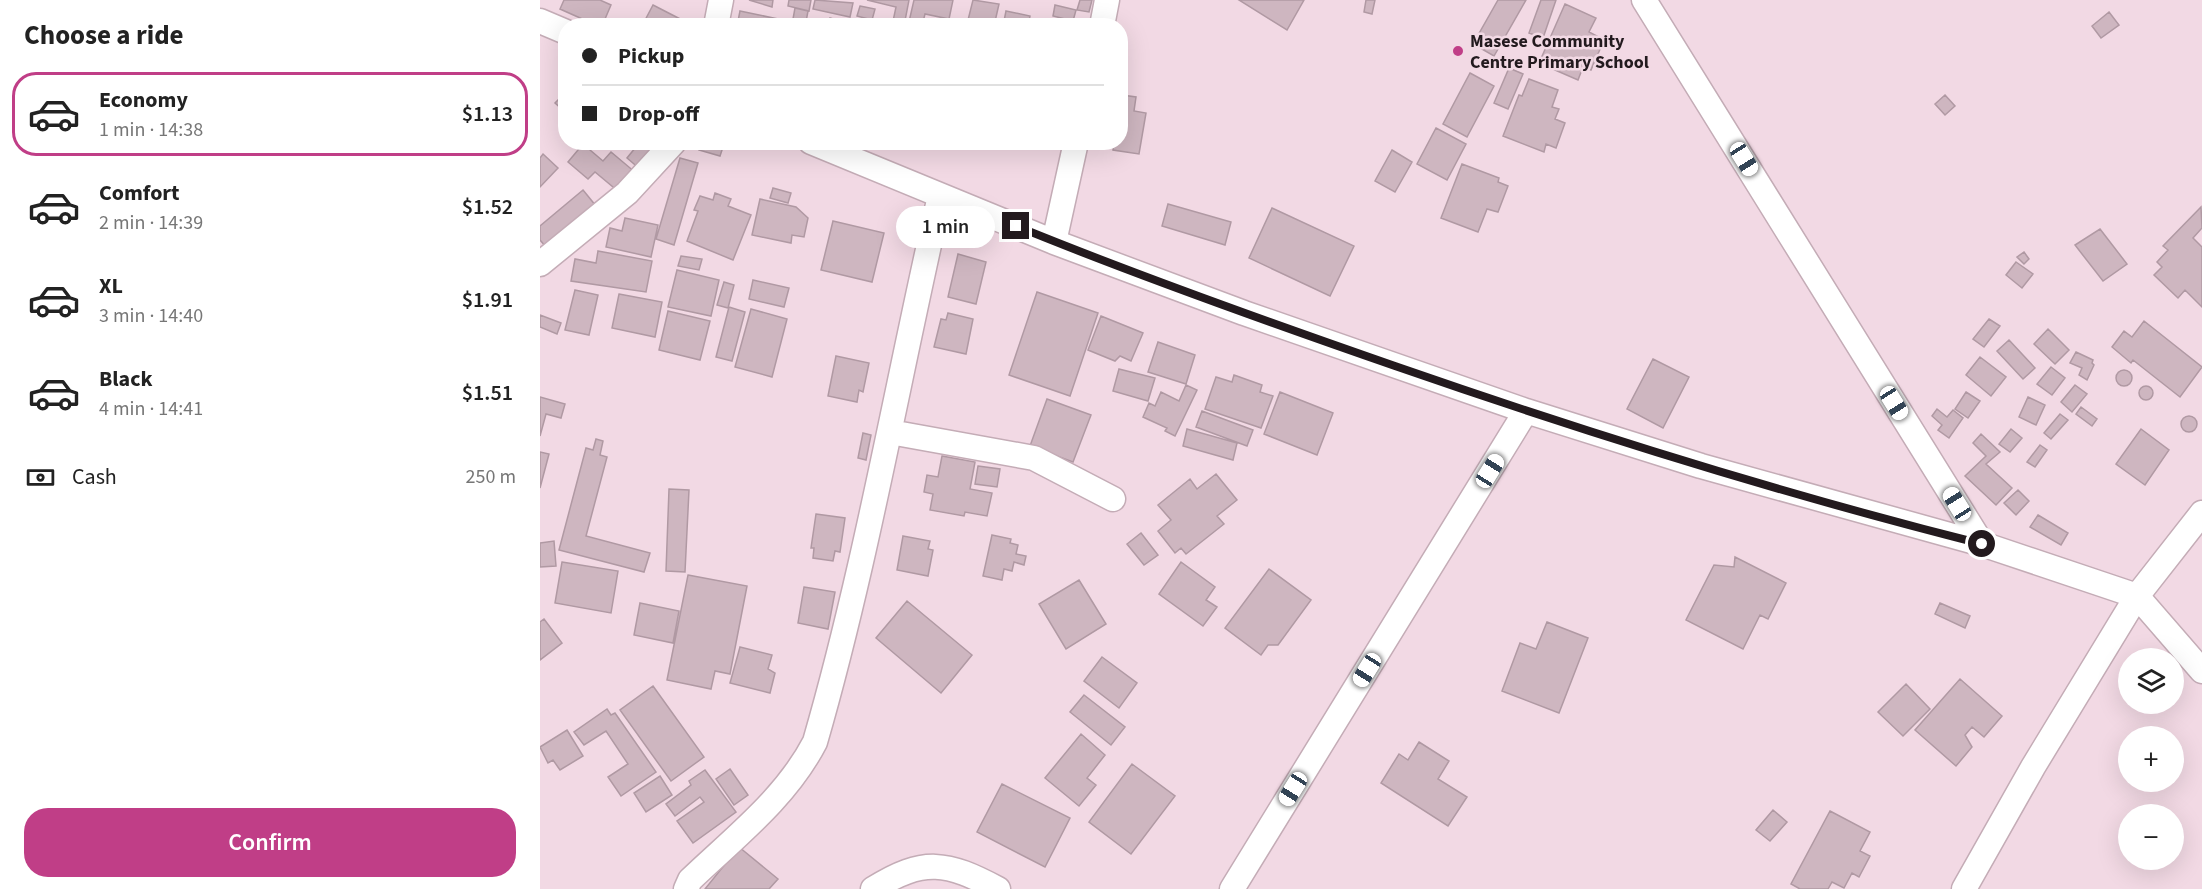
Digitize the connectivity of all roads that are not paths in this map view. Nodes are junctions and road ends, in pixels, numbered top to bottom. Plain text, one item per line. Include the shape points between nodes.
1 (722, 0) edge
2 (1107, 0) edge
3 (1644, 0) edge
4 (718, 18) edge
5 (1104, 18) edge
6 (540, 21) edge
7 (558, 29) edge
8 (667, 150) edge
9 (830, 150) edge
10 (1074, 150) edge
11 (940, 196) junction
12 (1054, 242) junction
13 (540, 264) edge
14 (1526, 411) junction
15 (890, 432) junction
16 (1113, 500) dead end
17 (2202, 513) edge
18 (1982, 544) junction
19 (2137, 596) junction
20 (2202, 671) edge
21 (687, 889) edge
22 (873, 889) edge
23 (998, 889) edge
24 (1232, 889) edge
25 (1964, 889) edge

1 - 4 street
2 - 5 street
3 - 18 street
6 - 7 street
8 - 13 street via 627,193
9 - 11 street
10 - 12 street
11 - 12 street
11 - 15 street
12 - 14 street
14 - 18 street via 1701,466
14 - 24 street
15 - 16 street via 1034,459
15 - 21 street via 816,742 801,770 780,795 690,879
17 - 19 street
18 - 19 street
19 - 20 street
19 - 25 street
22 - 23 street via 912,869 940,866 965,871

